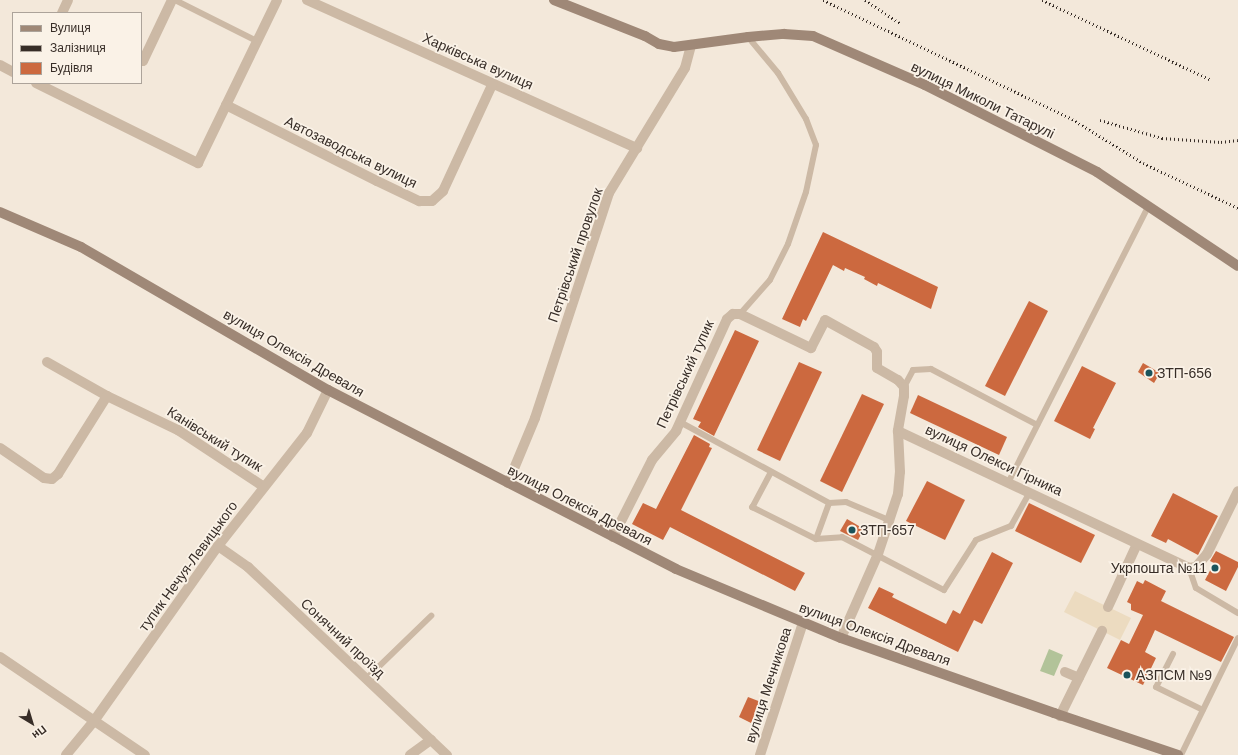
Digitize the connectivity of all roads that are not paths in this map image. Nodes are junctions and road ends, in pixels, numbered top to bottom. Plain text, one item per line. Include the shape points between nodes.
1 (68, 0) edge
2 (173, 0) edge
3 (276, 0) edge
4 (307, 0) edge
5 (554, 0) edge
6 (62, 12) edge
7 (748, 36) junction
8 (257, 41) junction
9 (691, 45) junction
10 (142, 60) edge
11 (0, 66) edge
12 (12, 72) edge
13 (492, 83) junction
14 (38, 84) edge
15 (226, 105) junction
16 (637, 148) junction
17 (1148, 207) junction
18 (0, 212) edge
19 (1238, 266) edge
20 (740, 314) junction
21 (47, 362) dead end
22 (904, 387) junction
23 (328, 390) junction
24 (107, 396) junction
25 (680, 422) junction
26 (1037, 425) junction
27 (898, 431) junction
28 (0, 448) edge
29 (771, 472) junction
30 (1009, 481) junction
31 (508, 483) junction
32 (264, 487) junction
33 (1238, 491) edge
34 (1030, 492) junction
35 (828, 504) junction
36 (891, 521) junction
37 (613, 537) junction
38 (816, 539) junction
39 (1137, 544) junction
40 (218, 546) junction
41 (878, 554) junction
42 (1189, 568) junction
43 (1108, 607) dead end
44 (1238, 613) edge
45 (431, 616) dead end
46 (803, 623) junction
47 (1102, 631) dead end
48 (841, 638) junction
49 (1238, 638) edge
50 (1173, 654) dead end
51 (0, 657) edge
52 (1065, 672) dead end
53 (1079, 678) junction
54 (366, 679) junction
55 (1203, 710) junction
56 (1060, 716) junction
57 (94, 721) junction
58 (430, 740) junction
59 (66, 755) edge
60 (145, 755) edge
61 (410, 755) edge
62 (447, 755) edge
63 (760, 755) edge
64 (1179, 755) edge

1 - 6 street
2 - 8 lane
2 - 10 street
3 - 8 street
4 - 13 street, Харківська вулиця
5 - 9 street via 645,36 658,44 674,47
7 - 9 street, вулиця Миколи Татарулі
7 - 17 street, вулиця Миколи Татарулі via 813,36 926,85 1097,172
7 - 20 lane via 778,73 806,119 816,145 806,192 788,244 770,280
8 - 15 street
9 - 16 street, Петрівський провулок via 685,68
11 - 12 street
13 - 15 street, Автозаводська вулиця via 443,190 432,201 418,201
13 - 16 street, Харківська вулиця
14 - 15 street via 198,163
16 - 31 street, Петрівський провулок via 609,193 535,418
17 - 19 street, вулиця Миколи Татарулі
17 - 26 lane
18 - 23 street, вулиця Олексія Древаля via 81,247
20 - 22 street via 811,348 825,320 874,347 878,368 898,380
20 - 25 street, Петрівський тупик via 733,314 727,319
21 - 24 street, Канівський тупик
22 - 26 lane via 913,370 931,369
22 - 27 street
23 - 31 street, вулиця Олексія Древаля
23 - 32 street, тупик Нечуя-Левицького via 307,433
24 - 28 street via 58,474 52,479 44,478
24 - 32 street, Канівський тупик via 178,430
25 - 29 lane
25 - 37 street, Петрівський тупик via 676,431 652,460
26 - 30 lane
27 - 30 street, вулиця Олекси Гірника
27 - 36 street via 900,472 898,494
29 - 35 lane
29 - 38 lane via 752,507
30 - 34 street, вулиця Олекси Гірника
31 - 37 street, вулиця Олексія Древаля
32 - 40 street, тупик Нечуя-Левицького
33 - 42 street via 1205,558 1196,567
34 - 39 street, вулиця Олекси Гірника
34 - 41 lane via 1011,526 976,540 944,590
35 - 36 lane via 846,502
35 - 38 lane
36 - 41 street
37 - 46 street, вулиця Олексія Древаля via 676,570
38 - 41 lane via 842,537
39 - 42 street, вулиця Олекси Гірника
39 - 43 street
40 - 54 street, Сонячний проїзд via 248,567
40 - 57 street, тупик Нечуя-Левицького
41 - 48 street
42 - 44 lane via 1196,588
45 - 54 lane
46 - 48 street, вулиця Олексія Древаля
46 - 63 street, вулиця Мечникова
47 - 53 street
48 - 56 street, вулиця Олексія Древаля
49 - 55 lane
50 - 55 lane via 1156,687
51 - 57 street
52 - 53 street
53 - 56 street
54 - 58 street, Сонячний проїзд
55 - 64 lane
56 - 64 street, вулиця Олексія Древаля
57 - 59 street, тупик Нечуя-Левицького
57 - 60 street
58 - 61 street
58 - 62 street, Сонячний проїзд

